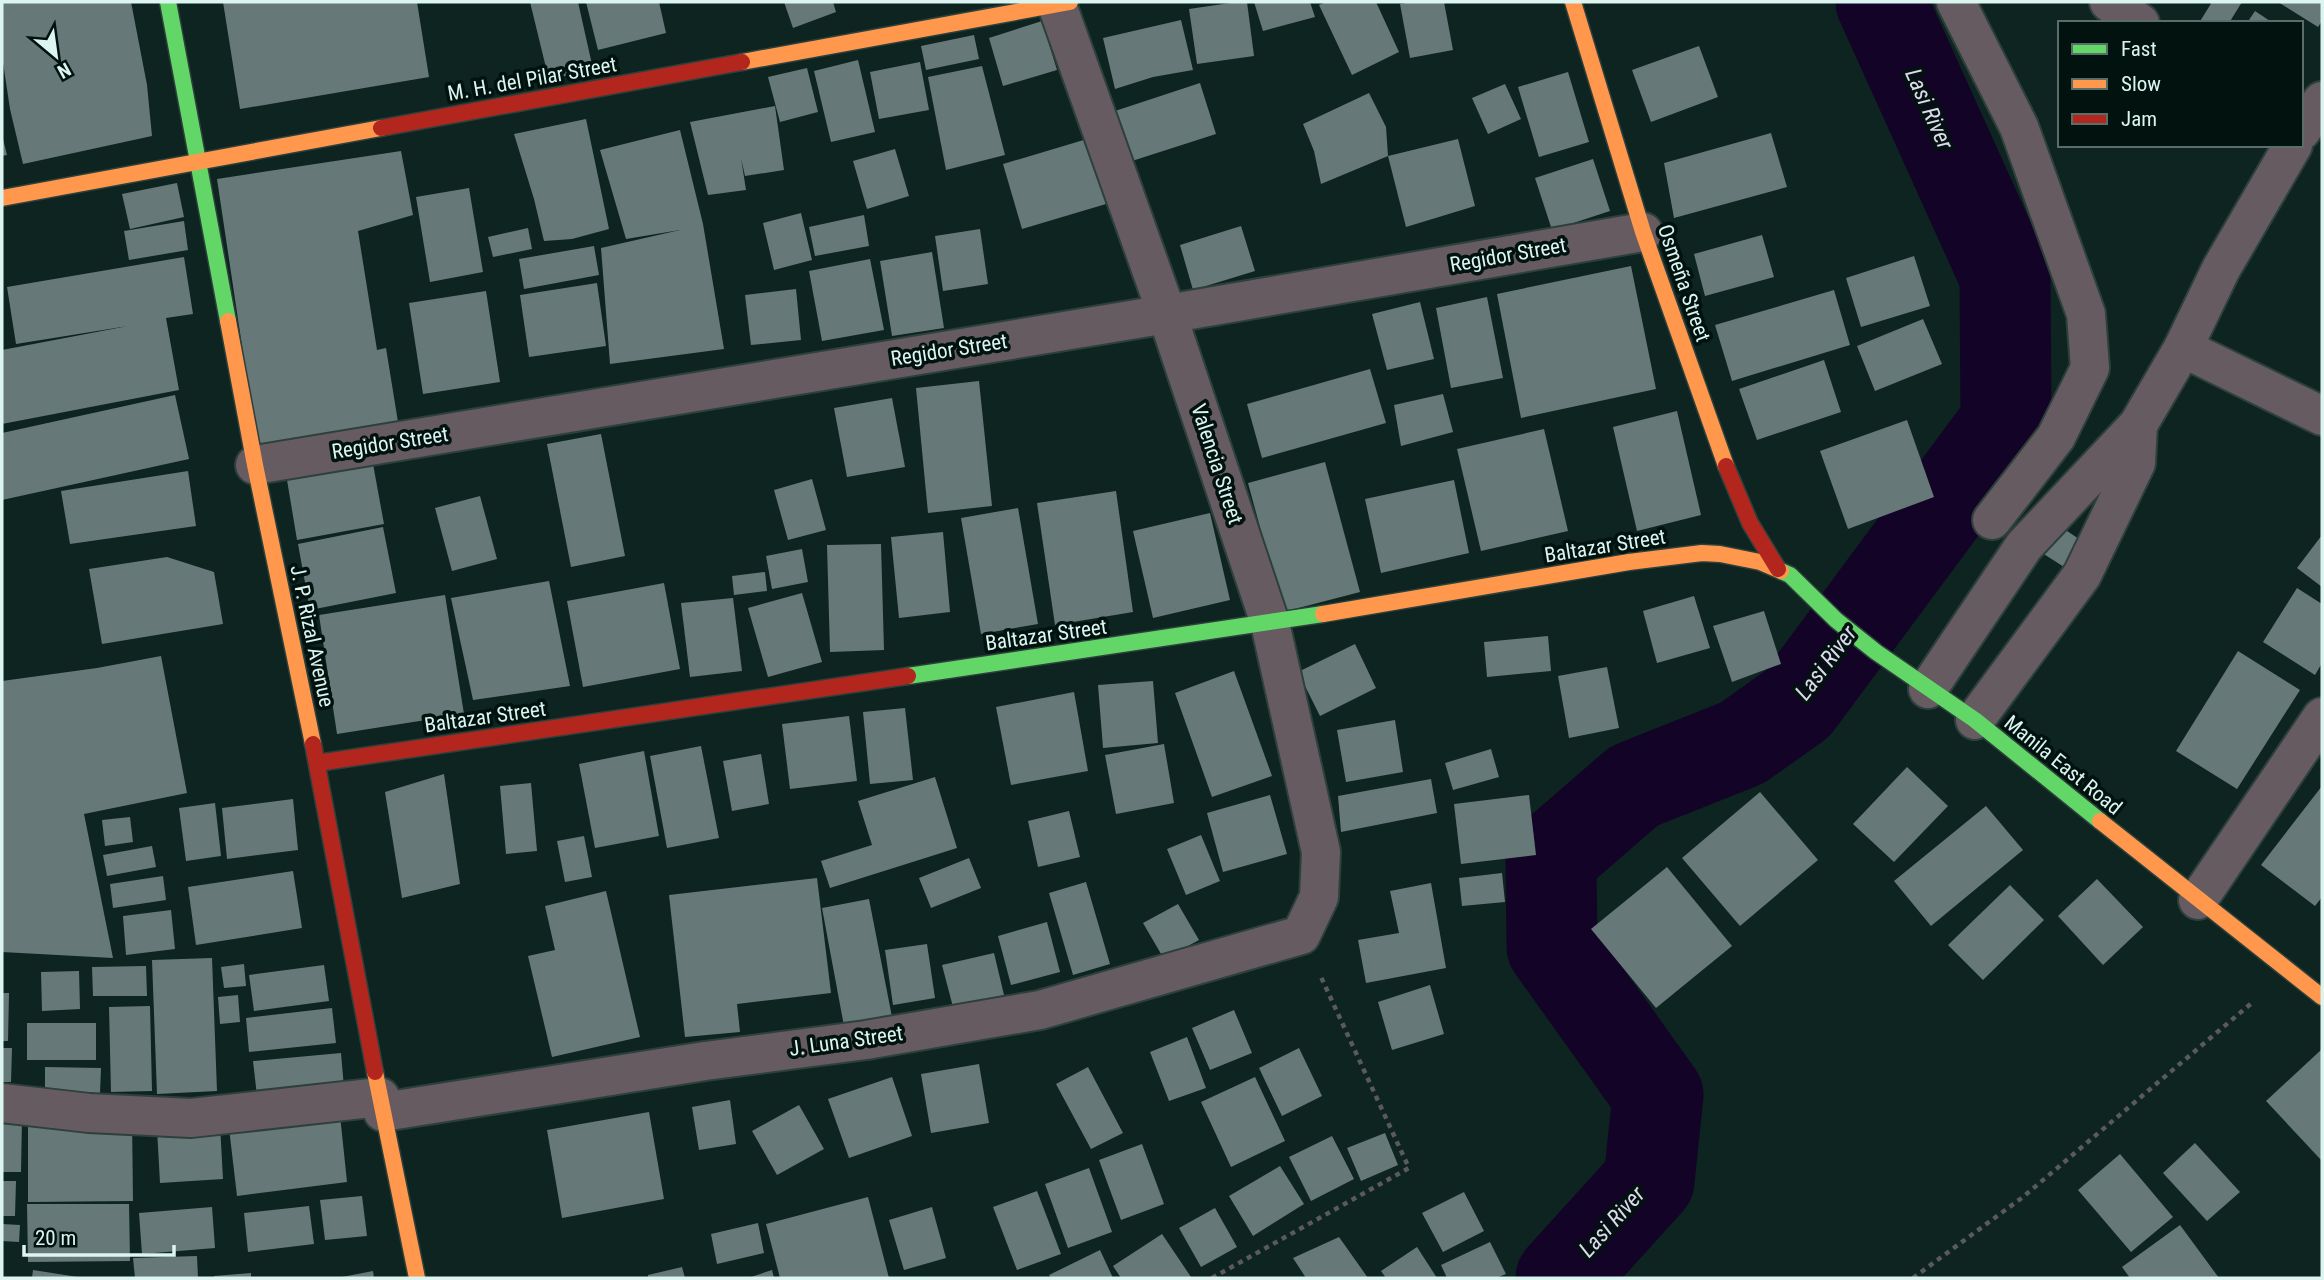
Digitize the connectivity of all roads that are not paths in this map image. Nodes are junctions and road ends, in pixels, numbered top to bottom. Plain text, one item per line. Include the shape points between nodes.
1 (168, 2) edge
2 (1060, 2) edge
3 (1573, 2) edge
4 (1956, 2) edge
5 (2109, 2) edge
6 (2137, 21) edge
7 (2322, 100) edge
8 (2303, 128) edge
9 (2303, 132) edge
10 (2322, 145) edge
11 (2292, 147) edge
12 (199, 162) junction
13 (2, 198) edge
14 (1643, 232) junction
15 (1167, 314) junction
16 (2183, 348) junction
17 (2322, 416) edge
18 (2138, 425) junction
19 (255, 465) junction
20 (1992, 520) dead end
21 (1778, 569) junction
22 (1270, 623) junction
23 (1928, 689) junction
24 (2322, 717) edge
25 (1975, 720) junction
26 (317, 763) junction
27 (2198, 900) junction
28 (1301, 935) joint
29 (2322, 997) edge
30 (2, 1103) edge
31 (381, 1105) junction
32 (417, 1278) edge

1 - 12 main road, J. P. Rizal Avenue
2 - 12 main road, M. H. del Pilar Street
2 - 15 street, Valencia Street
3 - 14 main road, Osmeña Street
4 - 20 street via 2019,127 2087,314 2090,354 2090,368 2056,437
5 - 6 street
7 - 8 street
9 - 10 street
11 - 16 street via 2221,269
12 - 13 main road, M. H. del Pilar Street
12 - 19 main road, J. P. Rizal Avenue
14 - 15 street, Regidor Street
14 - 21 main road, Osmeña Street via 1731,481
15 - 19 street, Regidor Street
15 - 22 street, Valencia Street
16 - 17 street
16 - 18 street
18 - 23 street via 2024,546
18 - 25 street via 2136,463 2082,575
19 - 26 main road, J. P. Rizal Avenue
21 - 22 main road, Baltazar Street via 1720,554 1665,557
21 - 23 main road, Manila East Road via 1836,620
22 - 26 main road, Baltazar Street
22 - 28 street, Valencia Street via 1321,852 1319,897
23 - 25 main road, Manila East Road
24 - 27 street
25 - 27 main road, Manila East Road
26 - 31 main road, J. P. Rizal Avenue
27 - 29 main road, Manila East Road
28 - 31 street, J. Luna Street via 1041,1010 866,1040
30 - 31 street, J. Luna Street via 191,1118
31 - 32 main road, J. P. Rizal Avenue

